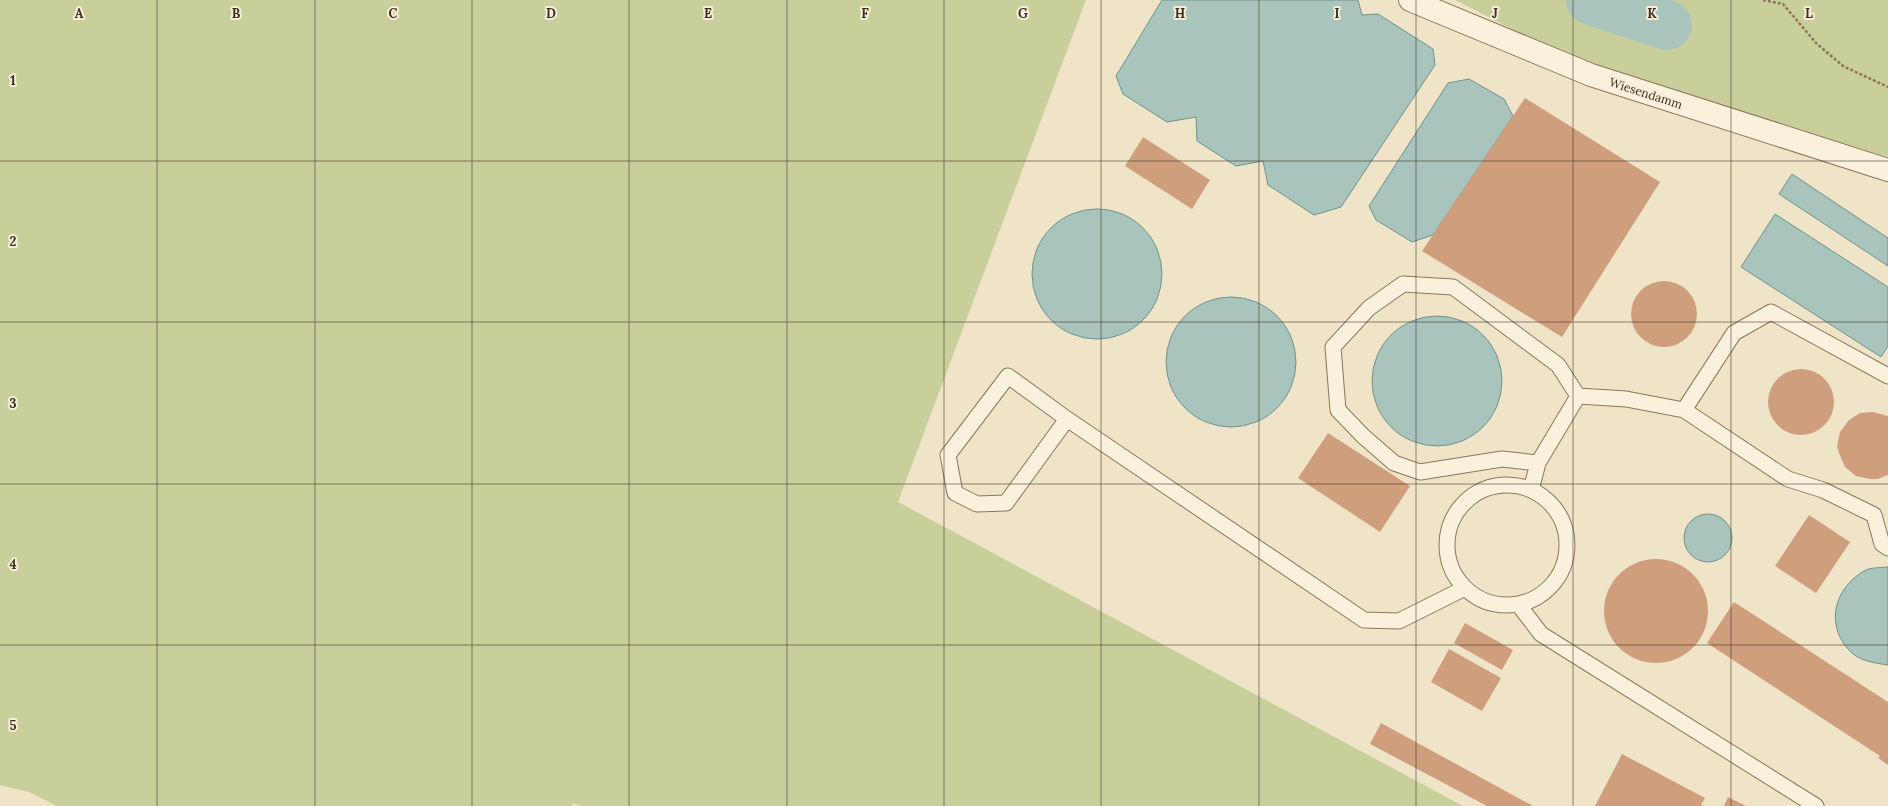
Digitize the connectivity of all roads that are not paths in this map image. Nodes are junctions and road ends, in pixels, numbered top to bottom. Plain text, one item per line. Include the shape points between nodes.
1 (1410, 0) edge
2 (1888, 170) edge
3 (1888, 376) edge
4 (1578, 396) junction
5 (1684, 410) junction
6 (1067, 419) junction
7 (1538, 463) junction
8 (1531, 490) junction
9 (1888, 548) edge
10 (1465, 588) junction
11 (1518, 604) junction
12 (1816, 806) edge

1 - 2 street, Wiesendamm via 1591,75
3 - 5 lane via 1771,312 1734,333
4 - 5 lane via 1626,399
4 - 7 lane
4 - 7 lane via 1558,365 1453,287 1403,284 1369,308 1333,347 1338,410 1394,463 1420,472 1502,458
5 - 9 lane via 1788,479 1822,490 1874,515 1882,544
6 - 6 lane via 1008,376 948,456 955,493 977,504 1006,503
6 - 10 lane via 1364,620 1399,621
7 - 8 lane
8 - 10 lane via 1513,485 1495,487 1478,493 1463,504 1453,520 1447,537 1448,556 1454,573
8 - 11 lane via 1547,500 1559,515 1566,533 1567,552 1562,571 1551,586 1536,598
10 - 11 lane via 1481,599 1499,605
11 - 12 lane via 1542,634

